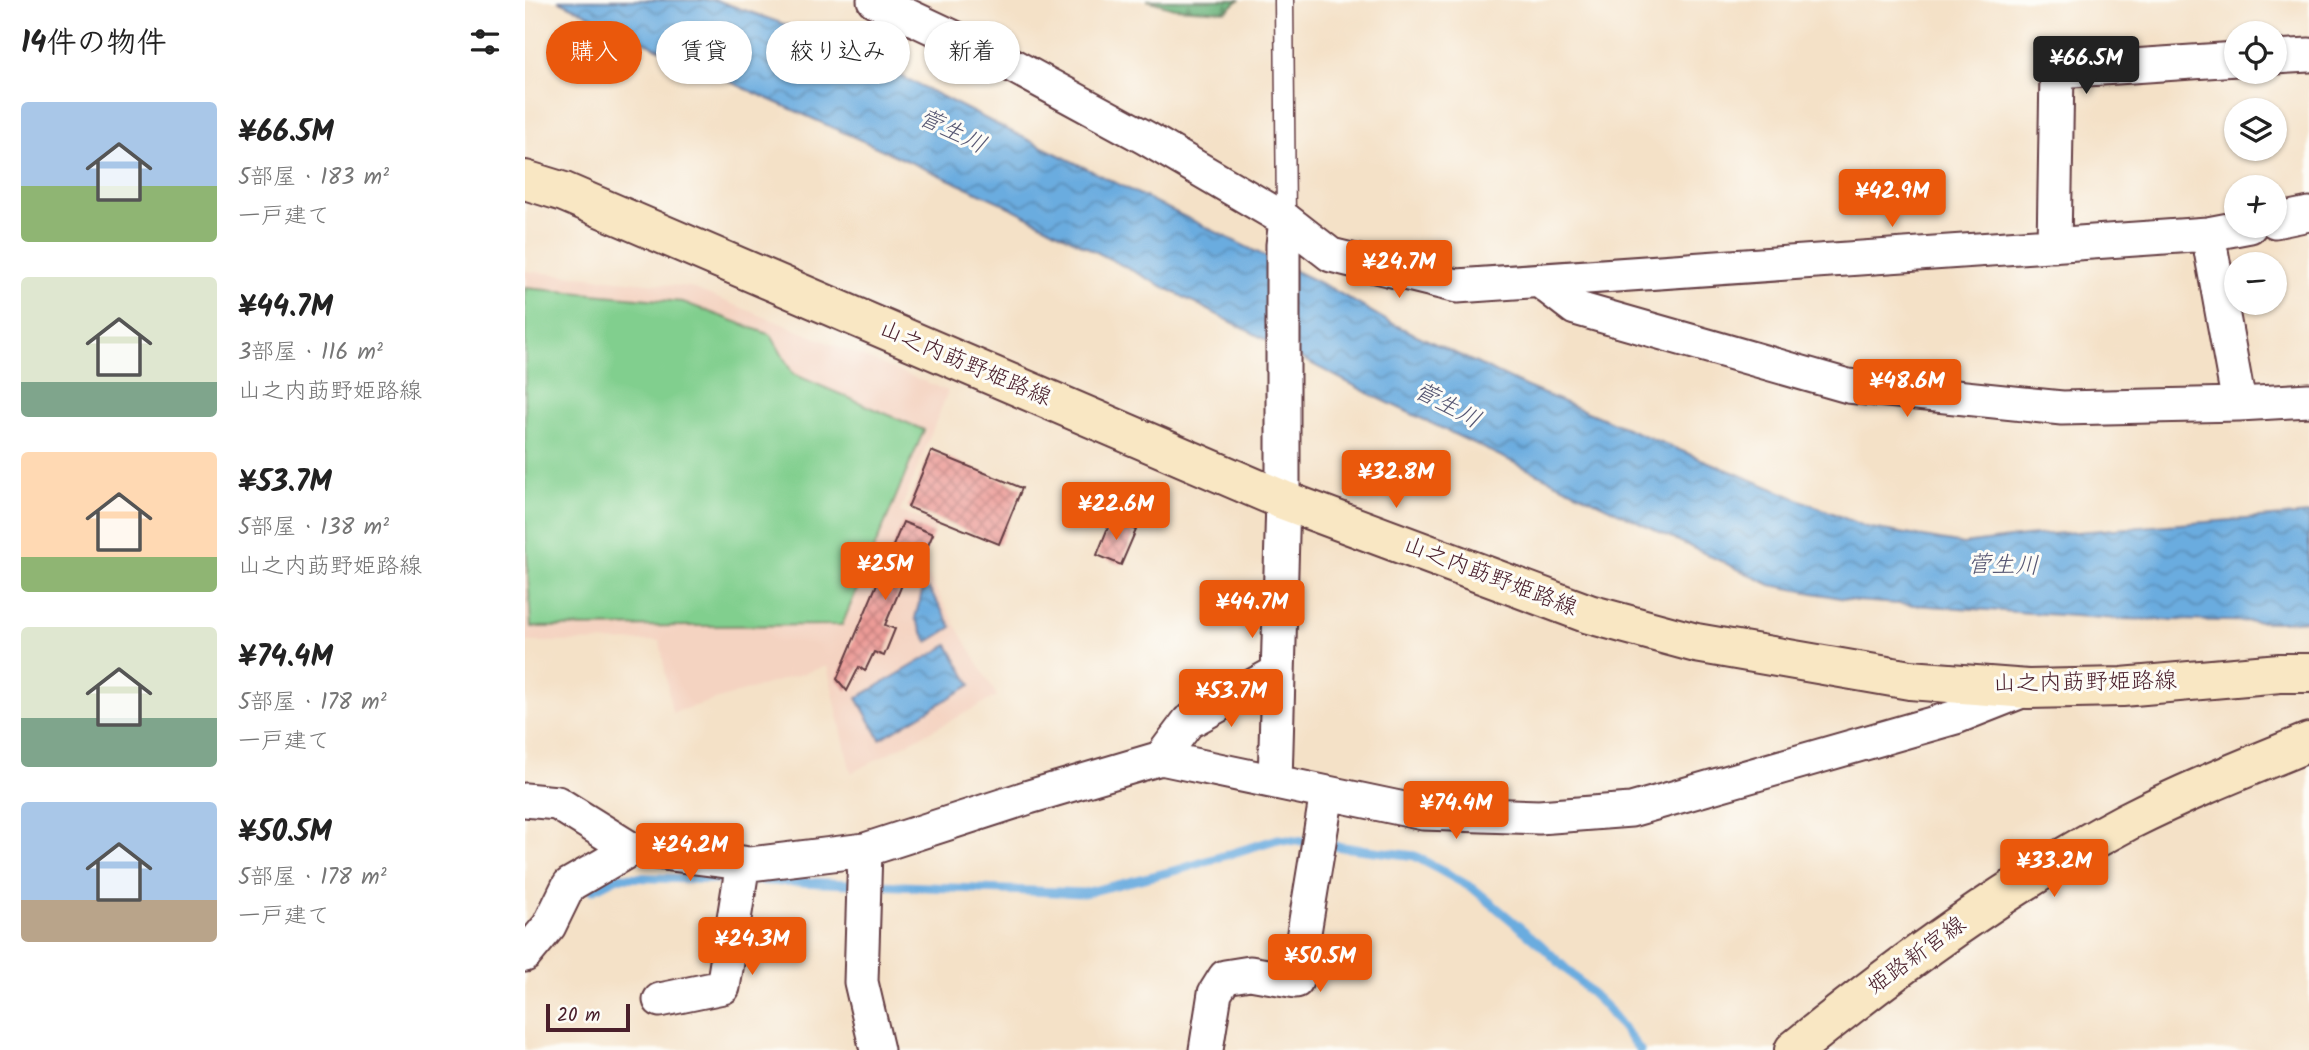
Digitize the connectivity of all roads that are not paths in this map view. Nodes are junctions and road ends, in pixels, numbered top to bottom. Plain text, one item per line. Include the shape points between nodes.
1 (874, 0) edge
2 (1284, 0) edge
3 (2309, 55) edge
4 (2287, 56) edge
5 (2224, 60) edge
6 (525, 180) edge
7 (2309, 214) edge
8 (2287, 219) edge
9 (2224, 231) edge
10 (1285, 232) junction
11 (2208, 234) junction
12 (2054, 245) junction
13 (1541, 282) junction
14 (2309, 400) edge
15 (2239, 404) junction
16 (1283, 490) junction
17 (1278, 672) junction
18 (2309, 673) edge
19 (2028, 689) junction
20 (2309, 742) edge
21 (1161, 758) junction
22 (1275, 782) junction
23 (1328, 793) junction
24 (525, 800) edge
25 (631, 849) junction
26 (865, 850) junction
27 (743, 863) junction
28 (525, 955) edge
29 (660, 1000) dead end
30 (877, 1050) edge
31 (1206, 1050) edge
32 (1794, 1050) edge

1 - 10 street via 1006,62 1146,138
2 - 10 lane
3 - 4 street
5 - 12 street via 2057,71
6 - 16 main road, 山之内莇野姫路線 via 564,192
7 - 8 street
9 - 11 street
10 - 13 street via 1331,256 1457,286
10 - 16 street
11 - 12 street
11 - 15 street
12 - 13 street
13 - 15 street via 1575,308 1848,386 2062,408
14 - 15 street
16 - 17 street
16 - 19 main road, 山之内莇野姫路線 via 1589,614 1696,643 1910,680
17 - 21 street via 1188,722
17 - 22 street
18 - 19 main road, 山之内莇野姫路線
19 - 23 street via 1956,717 1631,810 1539,817 1423,813
20 - 32 main road, 姫路新宮線 via 2203,785 2128,822 2014,888
21 - 22 street
21 - 26 street
22 - 23 street
23 - 31 street via 1296,981 1250,973 1225,977 1215,993
24 - 25 street via 557,803
25 - 27 street
25 - 28 street via 569,885 549,926
26 - 27 street
26 - 30 street via 861,982
27 - 29 street via 723,987

